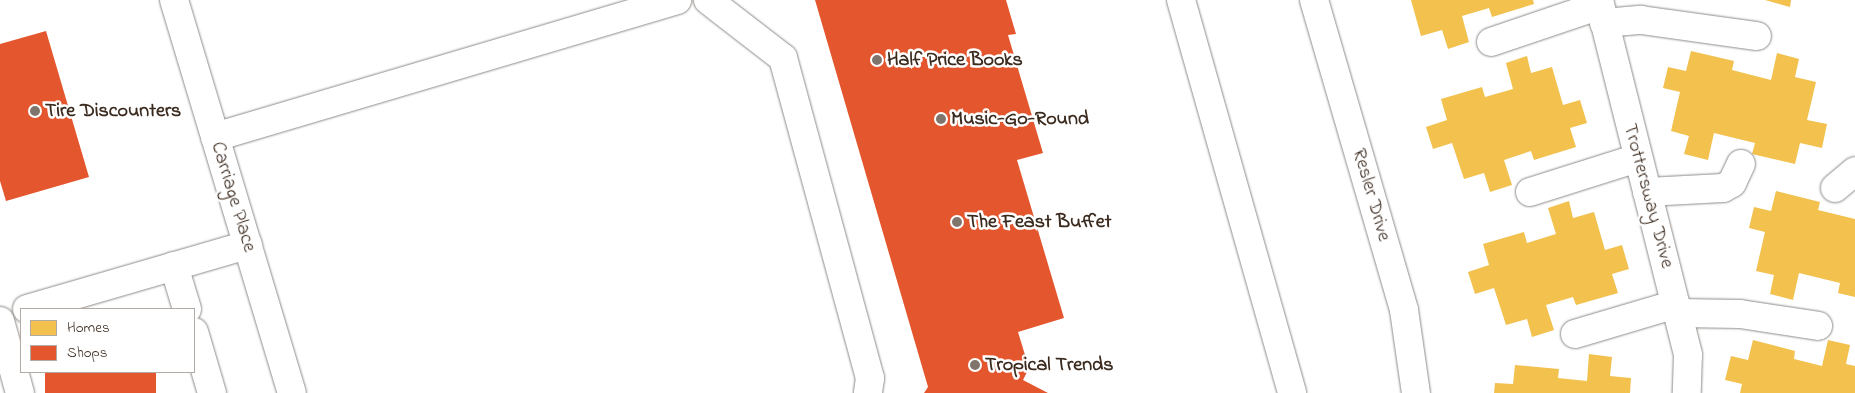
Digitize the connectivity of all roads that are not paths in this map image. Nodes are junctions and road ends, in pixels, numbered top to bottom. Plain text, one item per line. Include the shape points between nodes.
1 (174, 0) edge
2 (677, 0) edge
3 (708, 0) edge
4 (1181, 0) edge
5 (1314, 0) edge
6 (1601, 9) edge
7 (1757, 36) dead end
8 (1491, 42) dead end
9 (215, 137) junction
10 (1638, 158) junction
11 (1741, 164) dead end
12 (1530, 192) dead end
13 (1647, 192) junction
14 (248, 245) junction
15 (174, 266) junction
16 (29, 308) edge
17 (187, 308) edge
18 (1677, 308) junction
19 (20, 311) edge
20 (0, 317) edge
21 (0, 321) edge
22 (1818, 326) dead end
23 (1575, 334) dead end
24 (195, 335) edge
25 (20, 393) edge
26 (212, 393) edge
27 (292, 393) edge
28 (868, 393) edge
29 (1292, 393) edge
30 (1416, 393) edge
31 (1687, 393) edge

1 - 9 street, Carriage Place
2 - 9 street
3 - 28 street via 783,58 870,378
4 - 29 street
5 - 30 street, Resler Drive via 1404,310
6 - 7 street via 1641,20
6 - 8 street
6 - 10 street, Trottersway Drive
9 - 14 street, Carriage Place
10 - 12 street
10 - 13 street, Trottersway Drive
11 - 13 street via 1732,183 1723,188
13 - 18 street, Trottersway Drive
14 - 15 street
14 - 27 street, Carriage Place
15 - 16 street
15 - 17 street
18 - 22 street
18 - 23 street
18 - 31 street, Trottersway Drive via 1688,355
19 - 20 street
21 - 25 street
24 - 26 street

